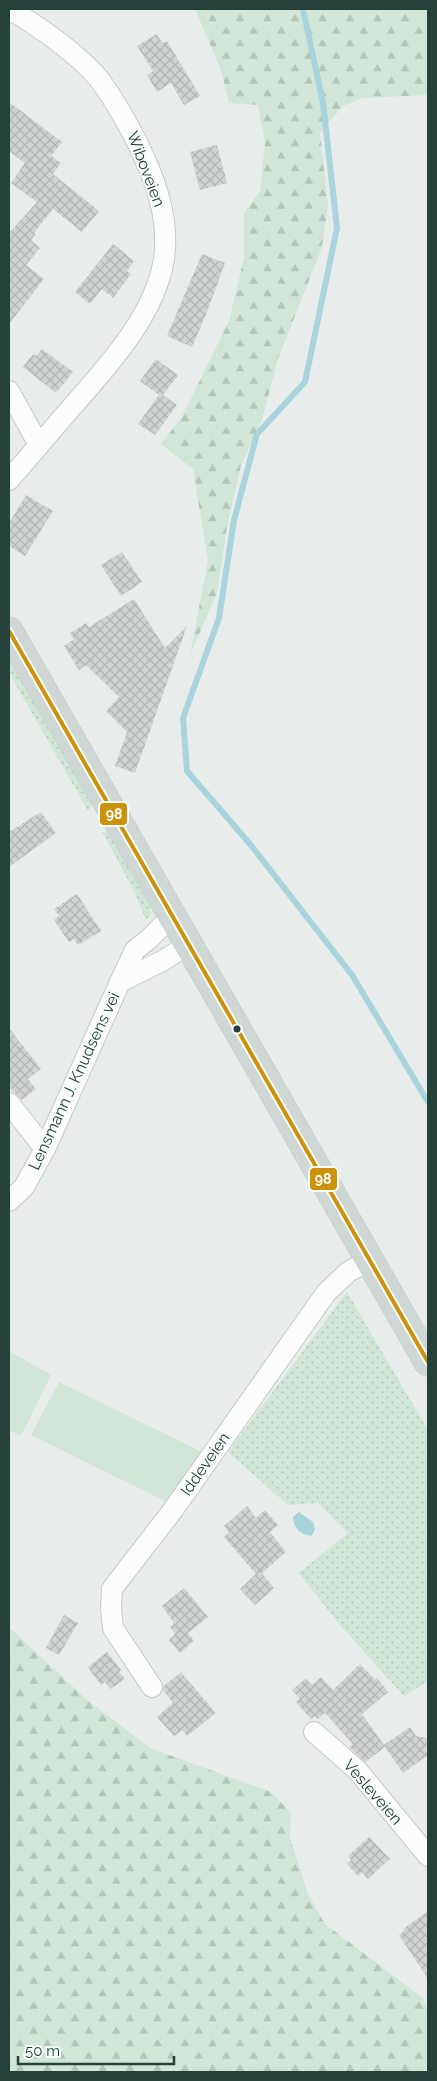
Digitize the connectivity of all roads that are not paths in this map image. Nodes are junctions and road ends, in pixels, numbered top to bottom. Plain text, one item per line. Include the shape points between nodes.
1 (9, 9) edge
2 (9, 391) edge
3 (39, 445) junction
4 (9, 480) edge
5 (9, 630) edge
6 (172, 916) junction
7 (188, 945) junction
8 (120, 982) junction
9 (9, 1103) edge
10 (45, 1149) junction
11 (9, 1202) edge
12 (370, 1260) junction
13 (428, 1362) edge
14 (152, 1687) dead end
15 (314, 1732) dead end
16 (428, 1856) edge

1 - 3 street, Wiboveien via 78,58 99,79 127,122 145,158 164,218 164,260 145,312 102,372
2 - 3 street
3 - 4 street, Wiboveien
5 - 6 main road
6 - 7 main road
6 - 8 street, Lensmann J. Knudsens vei via 135,950
7 - 8 street, Lensmann J. Knudsens vei
7 - 12 main road
8 - 10 street, Lensmann J. Knudsens vei
9 - 10 street
10 - 11 street, Lensmann J. Knudsens vei via 24,1187
12 - 13 main road
12 - 14 street, Iddeveien via 348,1272 326,1293 173,1510 112,1589 114,1628
15 - 16 street, Vesleveien via 358,1771

